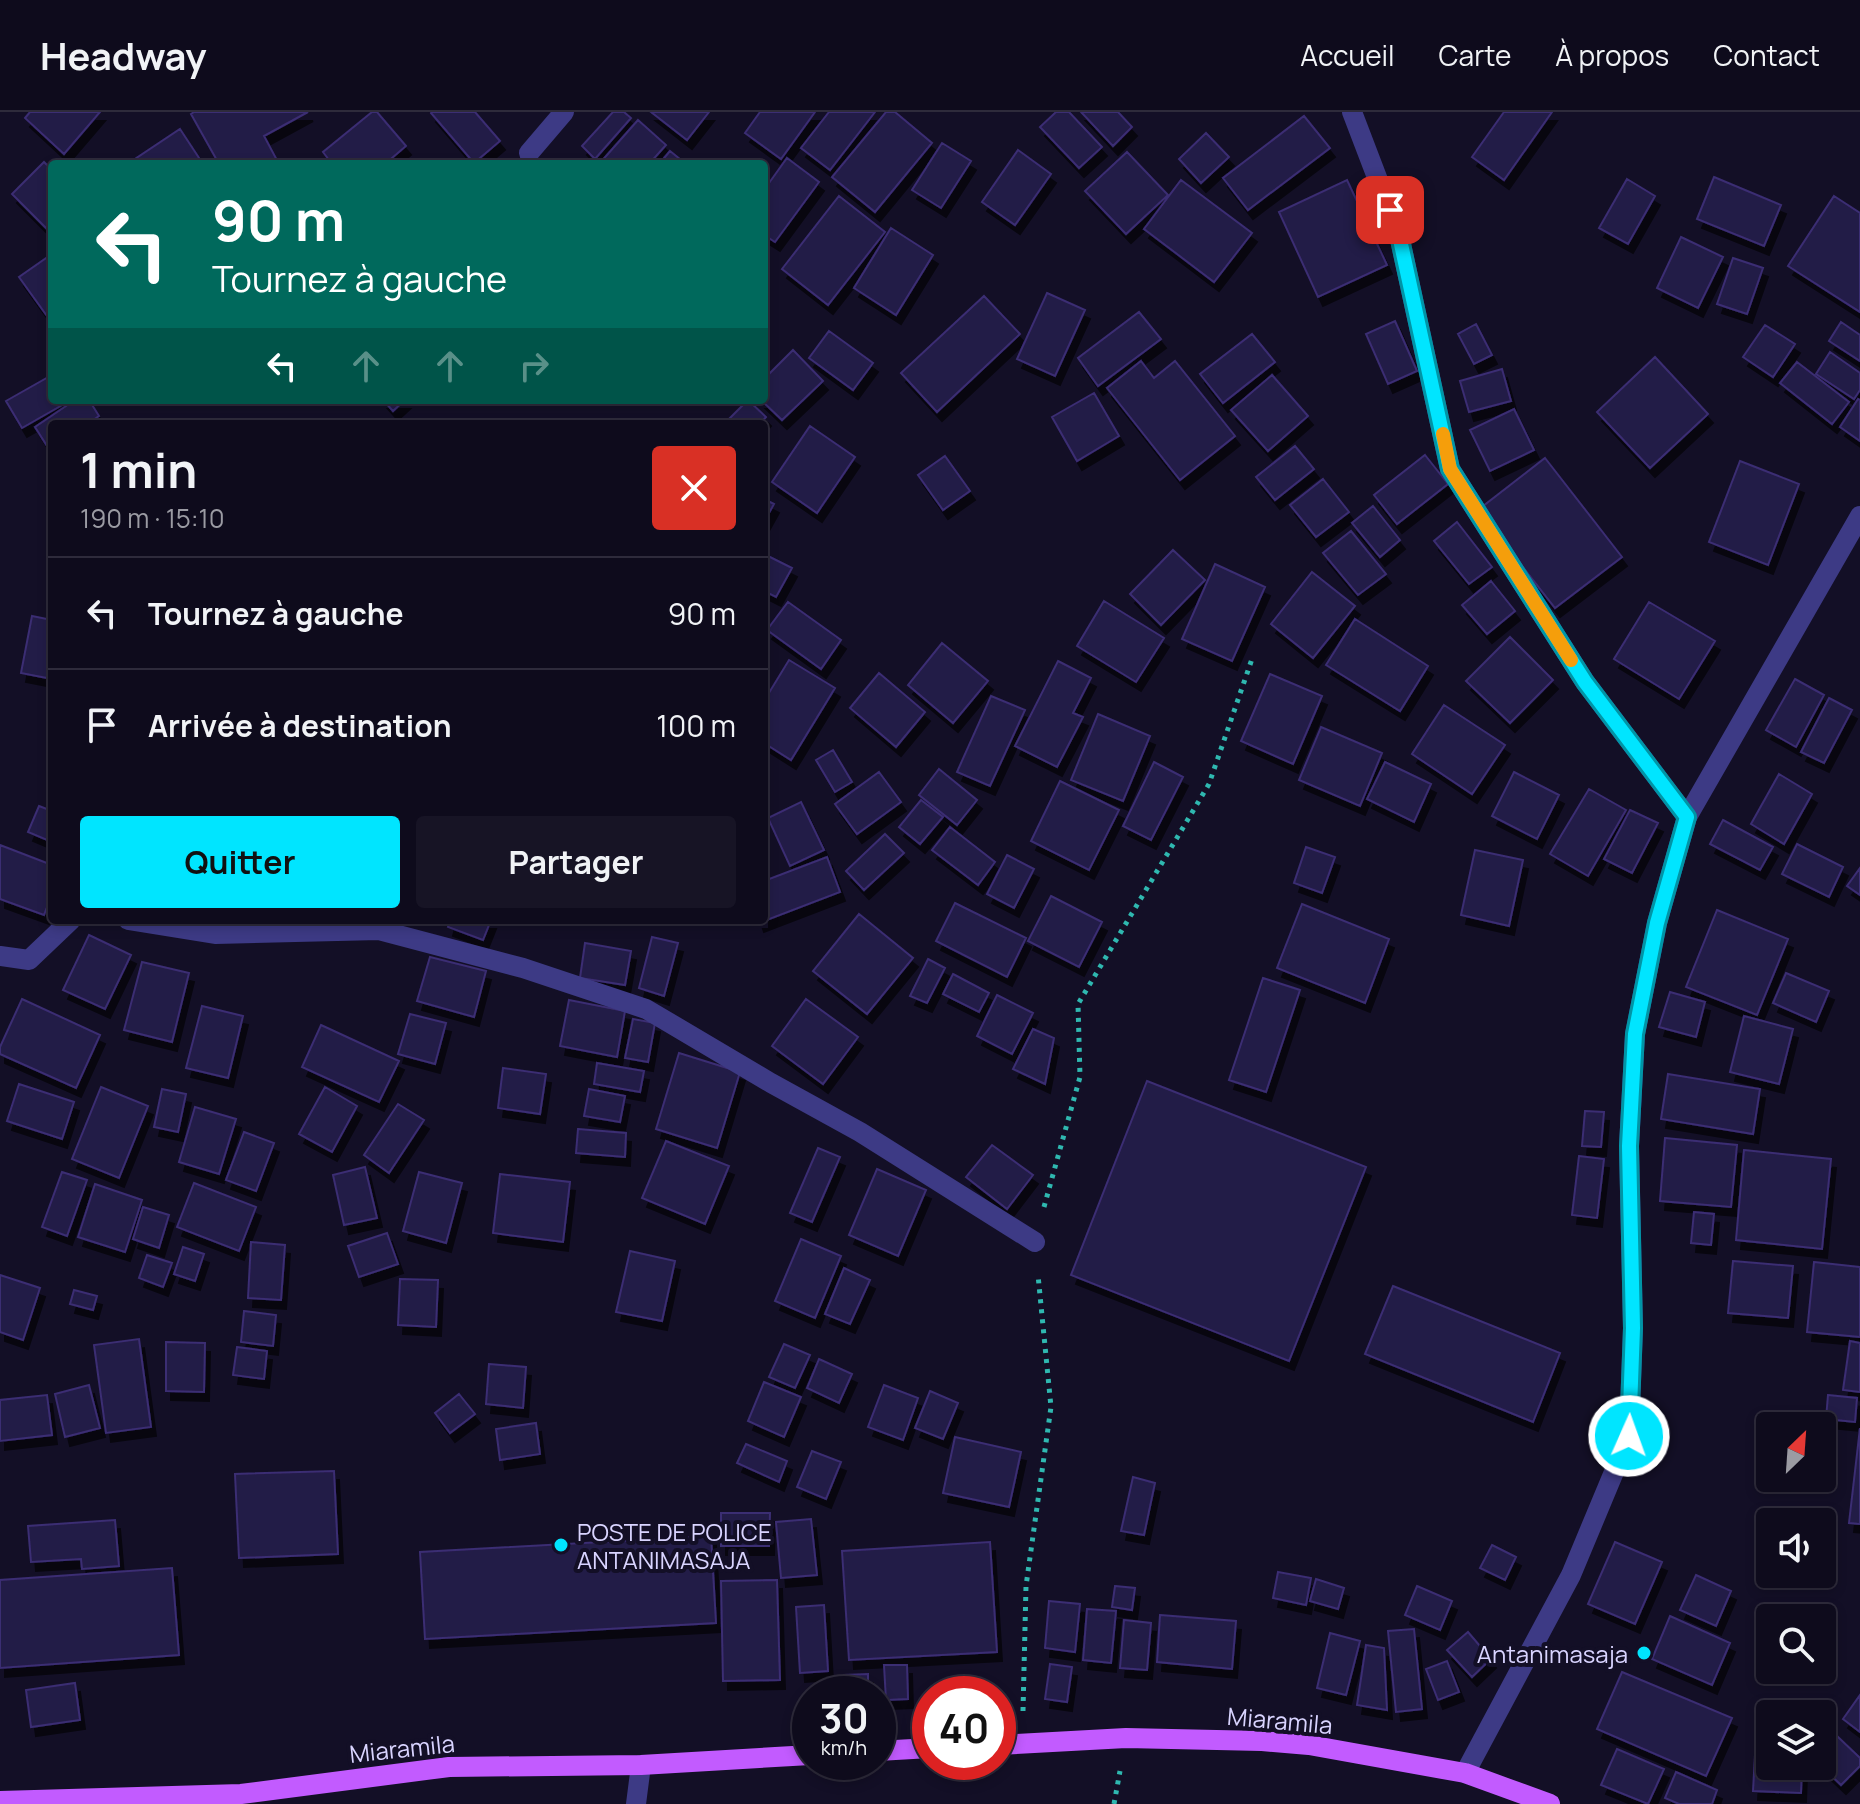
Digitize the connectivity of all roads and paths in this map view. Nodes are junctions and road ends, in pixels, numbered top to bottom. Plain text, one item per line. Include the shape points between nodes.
1 (564, 112) edge
2 (1352, 112) edge
3 (529, 153) dead end
4 (1860, 516) edge
5 (1253, 656) dead end
6 (1687, 817) junction
7 (67, 924) edge
8 (153, 924) edge
9 (0, 956) edge
10 (1035, 1242) junction
11 (1016, 1744) edge
12 (1022, 1744) junction
13 (792, 1756) edge
14 (641, 1765) junction
15 (1465, 1773) junction
16 (241, 1799) edge
17 (0, 1801) edge
18 (636, 1804) edge
19 (1550, 1804) edge

1 - 3 street
2 - 6 street via 1399,235 1450,469 1585,682
4 - 6 street
5 - 10 path via 1209,784 1078,1004 1080,1077
6 - 15 street via 1657,923 1635,1034 1629,1146 1629,1436 1571,1575
7 - 9 street via 29,960
8 - 10 street via 215,934 379,930 523,968 646,1009 860,1132
10 - 12 path via 1051,1407 1026,1586
11 - 12 main road, Miaramila
12 - 15 main road, Miaramila via 1126,1738 1262,1741
13 - 14 main road, Miaramila
14 - 16 main road, Miaramila via 449,1767
14 - 18 street
15 - 19 main road, Miaramila
16 - 17 main road, Miaramila

